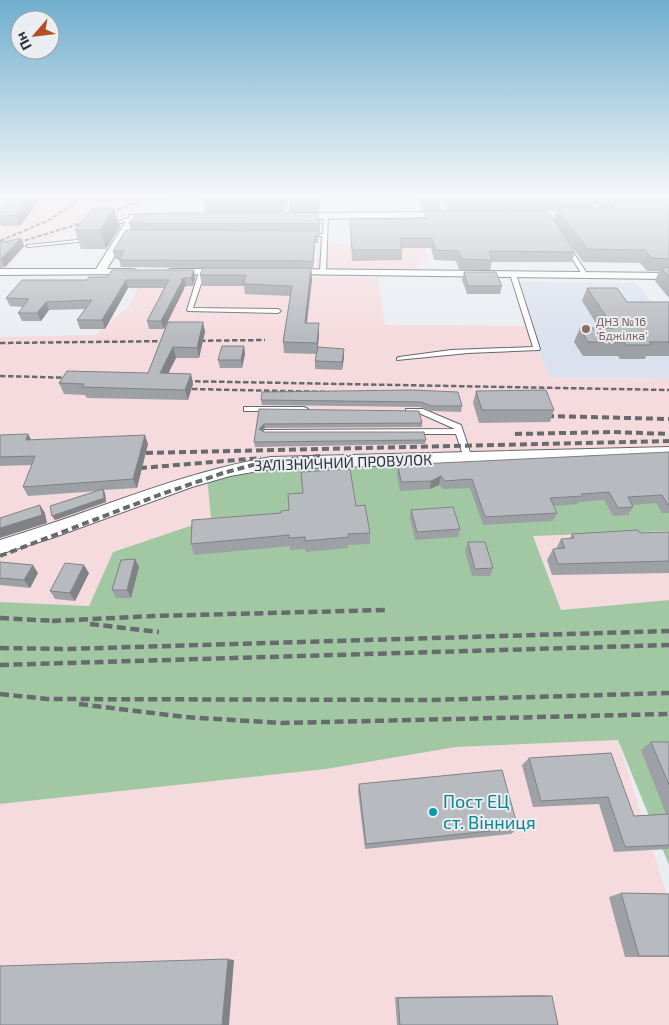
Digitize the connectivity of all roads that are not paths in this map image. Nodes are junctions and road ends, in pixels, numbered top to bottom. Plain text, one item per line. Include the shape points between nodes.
1 (60, 243) edge
2 (121, 243) edge
3 (325, 243) edge
4 (564, 243) edge
5 (28, 246) dead end
6 (0, 272) edge
7 (100, 272) junction
8 (202, 272) junction
9 (239, 272) edge
10 (276, 272) edge
11 (323, 272) junction
12 (513, 274) junction
13 (585, 275) junction
14 (669, 276) edge
15 (278, 311) dead end
16 (399, 359) dead end
17 (247, 409) dead end
18 (314, 410) edge
19 (401, 411) edge
20 (459, 431) junction
21 (265, 432) edge
22 (669, 452) edge
23 (468, 458) junction
24 (0, 547) edge

1 - 5 lane
2 - 7 street
3 - 11 lane
4 - 13 lane
6 - 7 street
7 - 8 street
8 - 9 street
8 - 15 lane via 190,310
10 - 11 street
11 - 12 street
12 - 13 street
12 - 16 lane via 538,349 461,350
13 - 14 street
17 - 18 lane
19 - 20 lane via 420,411 458,427
20 - 21 lane
20 - 23 lane
22 - 23 street, ЗАЛІЗНИЧНИЙ ПРОВУЛОК
23 - 24 street, ЗАЛІЗНИЧНИЙ ПРОВУЛОК via 271,464 230,470

